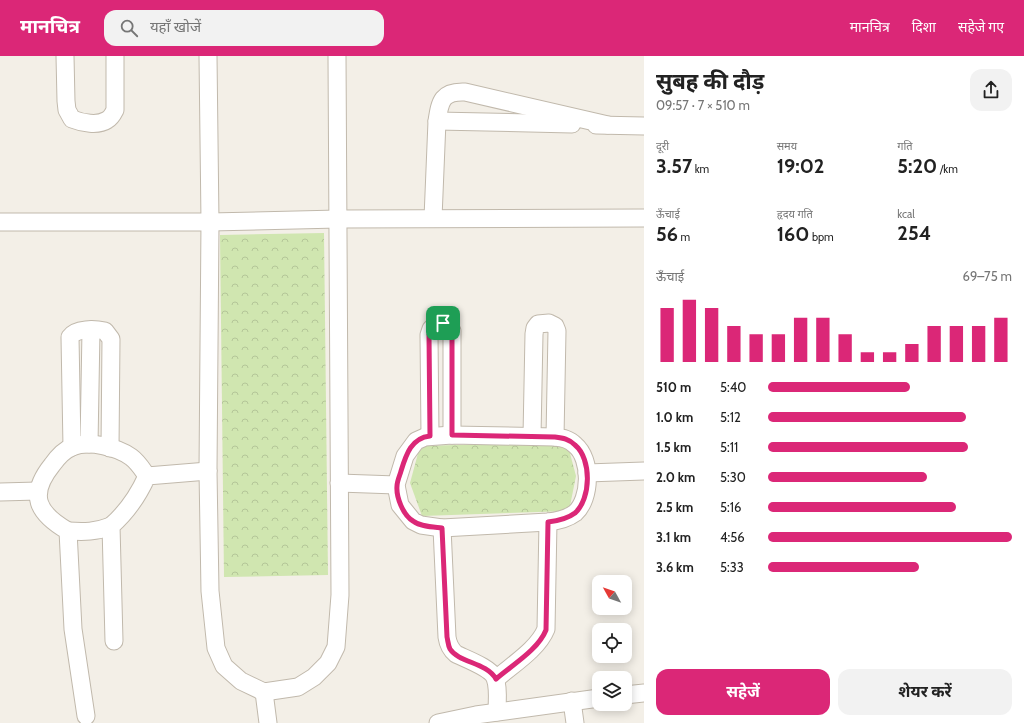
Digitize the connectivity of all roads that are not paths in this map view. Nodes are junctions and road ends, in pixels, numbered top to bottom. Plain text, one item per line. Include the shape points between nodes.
1 (65, 56) edge
2 (115, 56) edge
3 (208, 56) edge
4 (337, 56) edge
5 (437, 121) junction
6 (608, 125) junction
7 (644, 126) edge
8 (433, 218) junction
9 (644, 218) edge
10 (338, 219) junction
11 (0, 222) edge
12 (210, 222) junction
13 (92, 330) junction
14 (452, 435) junction
15 (430, 436) junction
16 (532, 436) junction
17 (555, 437) junction
18 (89, 444) junction
19 (72, 447) junction
20 (110, 448) junction
21 (208, 471) junction
22 (644, 471) edge
23 (587, 473) junction
24 (147, 476) junction
25 (339, 483) junction
26 (396, 486) junction
27 (38, 491) junction
28 (0, 492) edge
29 (548, 522) junction
30 (111, 526) junction
31 (442, 528) junction
32 (68, 531) junction
33 (114, 641) dead end
34 (496, 679) junction
35 (264, 692) junction
36 (644, 693) edge
37 (632, 694) edge
38 (592, 699) edge
39 (572, 701) junction
40 (497, 712) junction
41 (86, 716) dead end
42 (268, 723) edge
43 (438, 723) edge
44 (575, 723) edge

1 - 2 street via 67,110 72,119 84,123 106,121 115,110
3 - 12 street
4 - 10 street
5 - 6 street
5 - 6 street via 439,106 445,96 455,91
5 - 8 street
6 - 7 street
8 - 9 street
8 - 10 street
10 - 12 street
10 - 25 street
11 - 12 street
12 - 21 street
13 - 18 street
13 - 19 street via 78,331 70,337
13 - 20 street via 105,331 111,339
14 - 15 street
14 - 15 street via 452,331 447,324 437,322 429,335
14 - 16 street
15 - 26 street via 416,441 411,447 405,456
16 - 17 street
16 - 17 street via 534,334 538,324 544,323 553,324 557,331
17 - 23 street via 564,438 575,445 582,454
18 - 19 street
18 - 20 street
19 - 27 street via 53,463
20 - 24 street via 131,457
21 - 24 street
21 - 35 street via 210,591 216,648 224,666 240,681
22 - 23 street
23 - 29 street via 588,488 582,504 563,520
24 - 30 street via 132,504
25 - 26 street
25 - 35 street via 340,595 336,647 328,663 314,677 298,687
26 - 31 street via 400,505 412,521
27 - 28 street
27 - 32 street via 40,505 47,515
29 - 31 street
29 - 34 street via 546,630 537,644
30 - 32 street via 99,531
30 - 33 street
31 - 34 street via 449,646 456,654 488,670
32 - 41 street via 73,629
34 - 40 street
35 - 42 street
36 - 37 street
38 - 39 street
39 - 40 street
39 - 44 street
40 - 43 street

